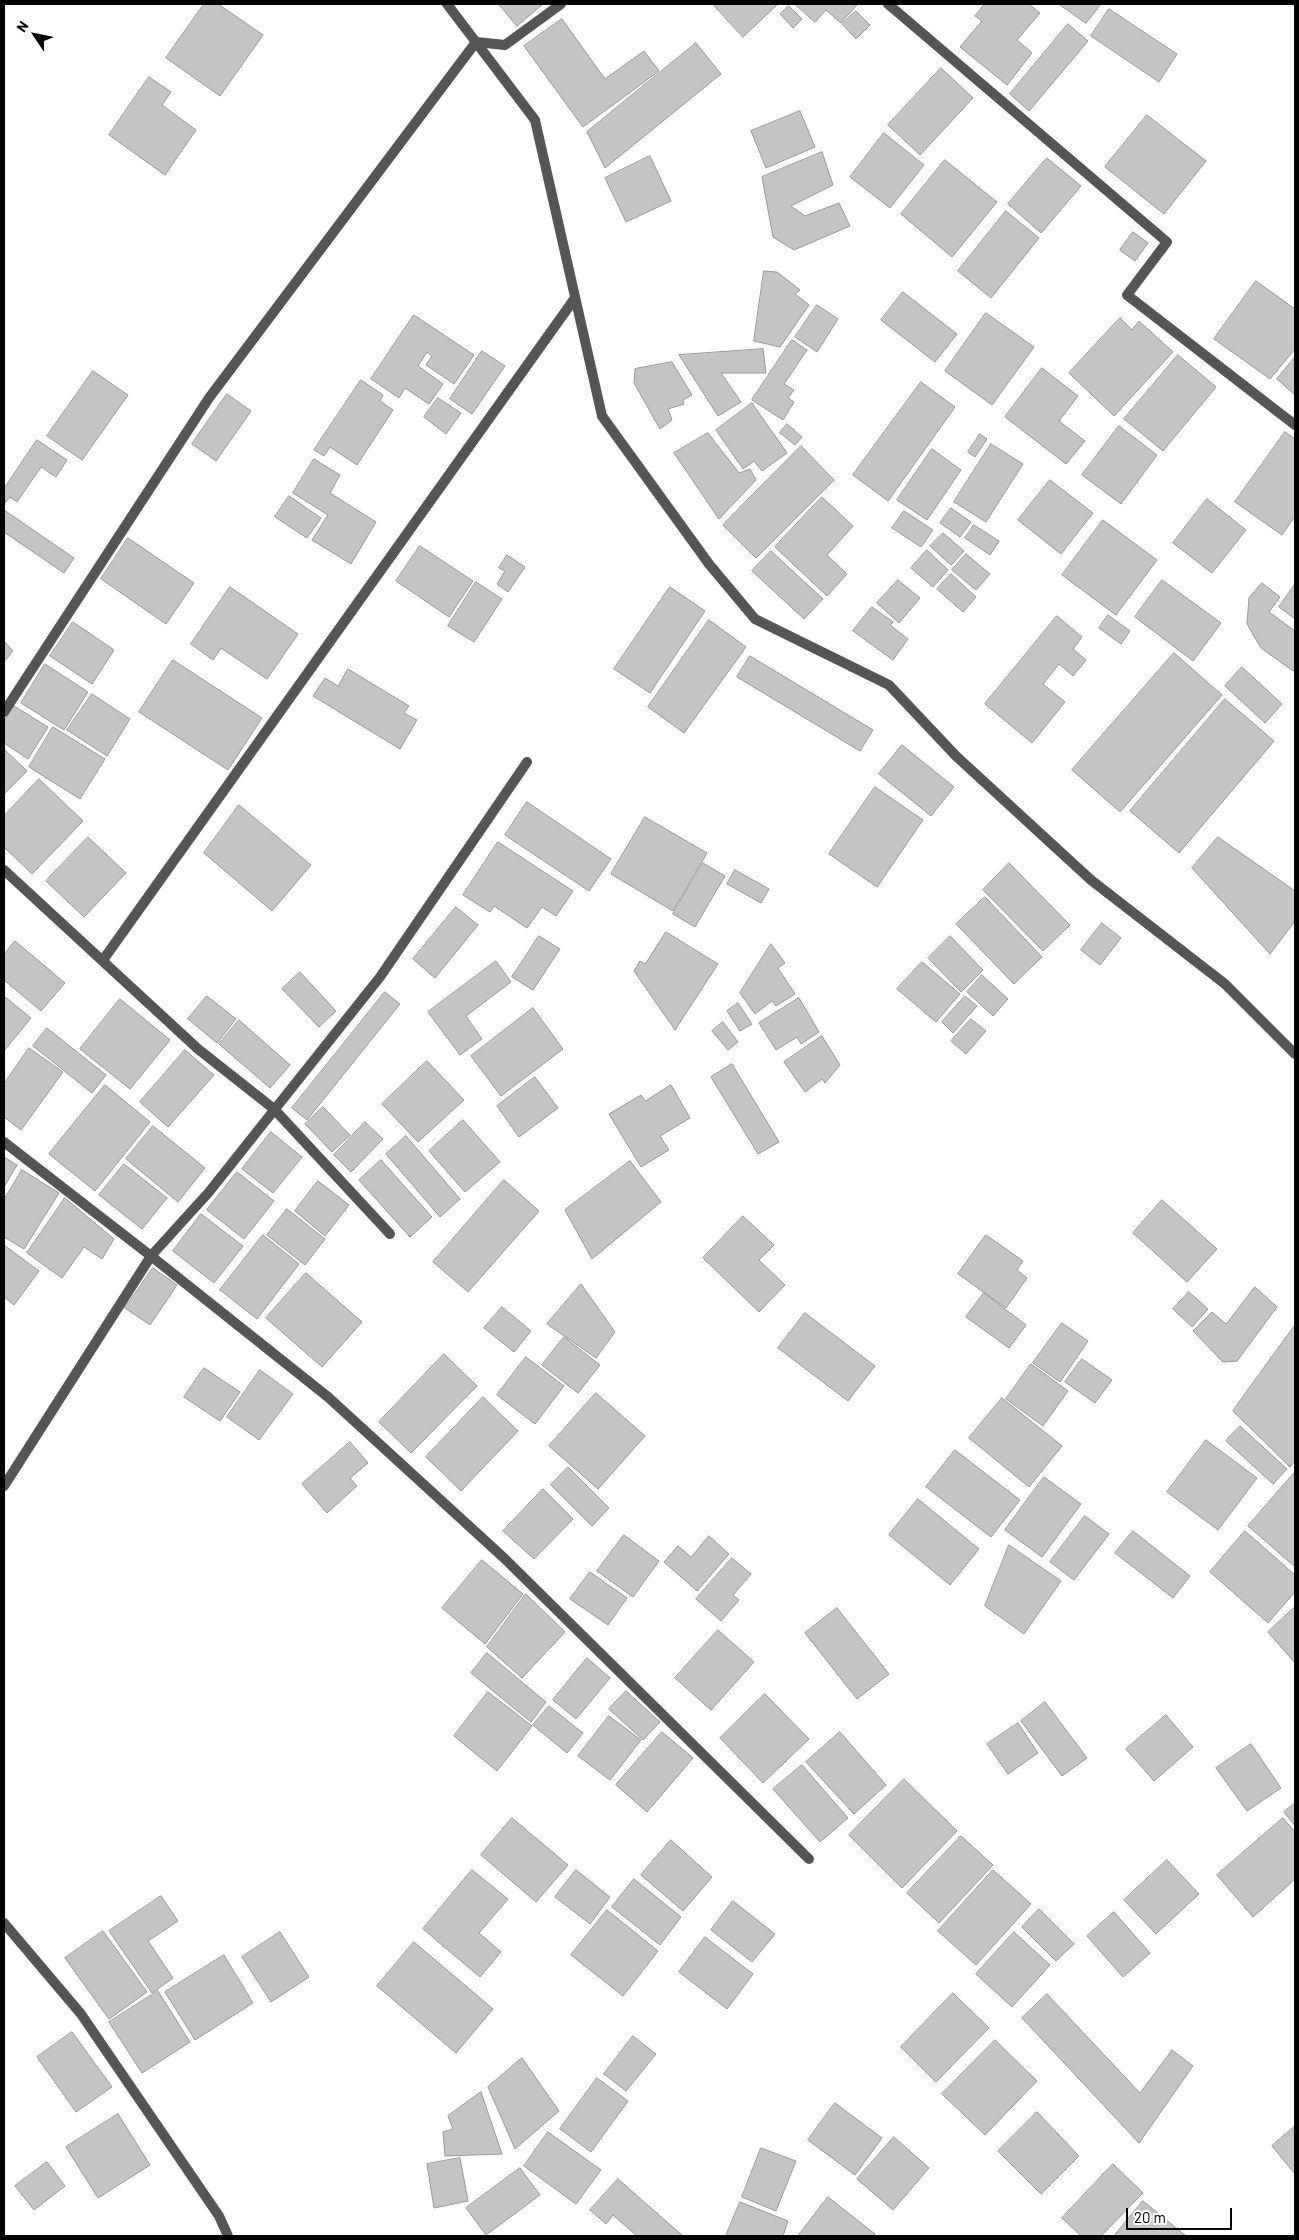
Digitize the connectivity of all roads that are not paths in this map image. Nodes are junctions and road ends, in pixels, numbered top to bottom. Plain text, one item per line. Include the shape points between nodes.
1 (447, 4) edge
2 (561, 4) edge
3 (888, 4) edge
4 (476, 42) junction
5 (575, 298) junction
6 (1295, 425) edge
7 (4, 712) edge
8 (527, 762) dead end
9 (4, 870) edge
10 (103, 960) junction
11 (1295, 1054) edge
12 (274, 1109) junction
13 (4, 1142) edge
14 (390, 1234) dead end
15 (151, 1256) junction
16 (4, 1486) edge
17 (809, 1859) dead end
18 (4, 1923) edge
19 (228, 2236) edge

1 - 4 street
2 - 4 street via 505,45
3 - 6 street via 1167,242 1127,296
4 - 5 street via 535,120
4 - 7 street via 209,398
5 - 10 street
5 - 11 street via 602,416 708,564 754,619 889,684 956,756 1091,880 1225,984
8 - 12 street via 380,977
9 - 10 street
10 - 12 street via 198,1049
12 - 14 street
12 - 15 street via 209,1192
13 - 15 street
15 - 16 street
15 - 17 street via 328,1397 504,1558
18 - 19 street via 81,2014 219,2216

